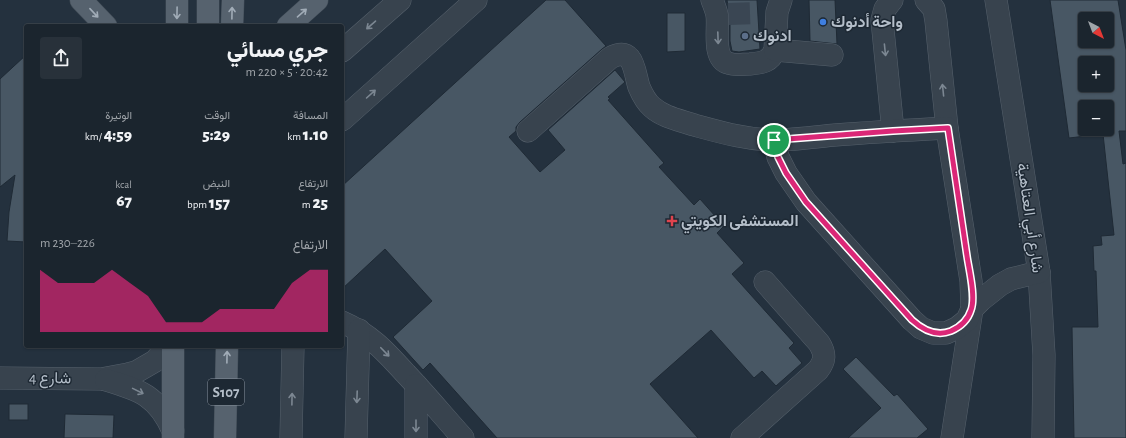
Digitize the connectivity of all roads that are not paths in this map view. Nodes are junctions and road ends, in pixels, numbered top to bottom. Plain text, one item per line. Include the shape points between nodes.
1 (81, 0) edge
2 (177, 0) edge
3 (208, 0) edge
4 (233, 0) edge
5 (317, 0) edge
6 (400, 0) edge
7 (892, 0) edge
8 (926, 0) edge
9 (996, 0) edge
10 (472, 1) edge
11 (772, 8) edge
12 (719, 9) edge
13 (104, 24) edge
14 (177, 24) edge
15 (208, 24) edge
16 (232, 24) edge
17 (290, 24) edge
18 (344, 49) edge
19 (775, 50) junction
20 (832, 55) dead end
21 (344, 118) edge
22 (948, 128) junction
23 (528, 131) dead end
24 (893, 131) junction
25 (774, 140) junction
26 (1039, 272) junction
27 (765, 282) dead end
28 (972, 309) junction
29 (351, 326) edge
30 (166, 348) edge
31 (173, 348) edge
32 (227, 348) edge
33 (293, 348) edge
34 (0, 378) edge
35 (100, 379) junction
36 (416, 385) junction
37 (173, 435) edge
38 (225, 438) edge
39 (291, 438) edge
40 (356, 438) edge
41 (416, 438) edge
42 (463, 438) edge
43 (742, 438) edge
44 (952, 438) edge
45 (1042, 438) edge

1 -> 13 main road
2 -> 14 main road
3 - 15 main road
16 -> 4 main road
17 -> 5 main road
6 -> 18 street
7 -> 24 street via 885,9 882,20
22 -> 8 street via 934,9
9 - 26 street, شارع أبي العتاهية
21 -> 10 street
11 - 19 street
12 -> 19 street via 718,53 724,62 764,62 769,60
19 - 20 street
22 - 24 street
22 - 28 street via 971,280
23 - 25 street via 610,58 621,54 631,60 644,97 661,114 732,135
24 - 25 street
25 - 28 street via 778,157 786,173 806,202 921,328 933,333 946,333 967,320
26 - 28 street via 1011,279 1000,285
26 - 45 street, شارع أبي العتاهية via 1044,355
27 - 43 street via 819,344 823,350 823,364
28 - 44 street
29 -> 36 street via 374,341
29 -> 40 street
30 - 35 street, شارع 4 via 155,361 136,372
31 - 37 main road
38 -> 32 main road, S107
39 -> 33 street
34 - 35 street, شارع 4
35 -> 37 street, شارع 4 via 145,394 162,411
36 -> 41 street
36 - 42 street

